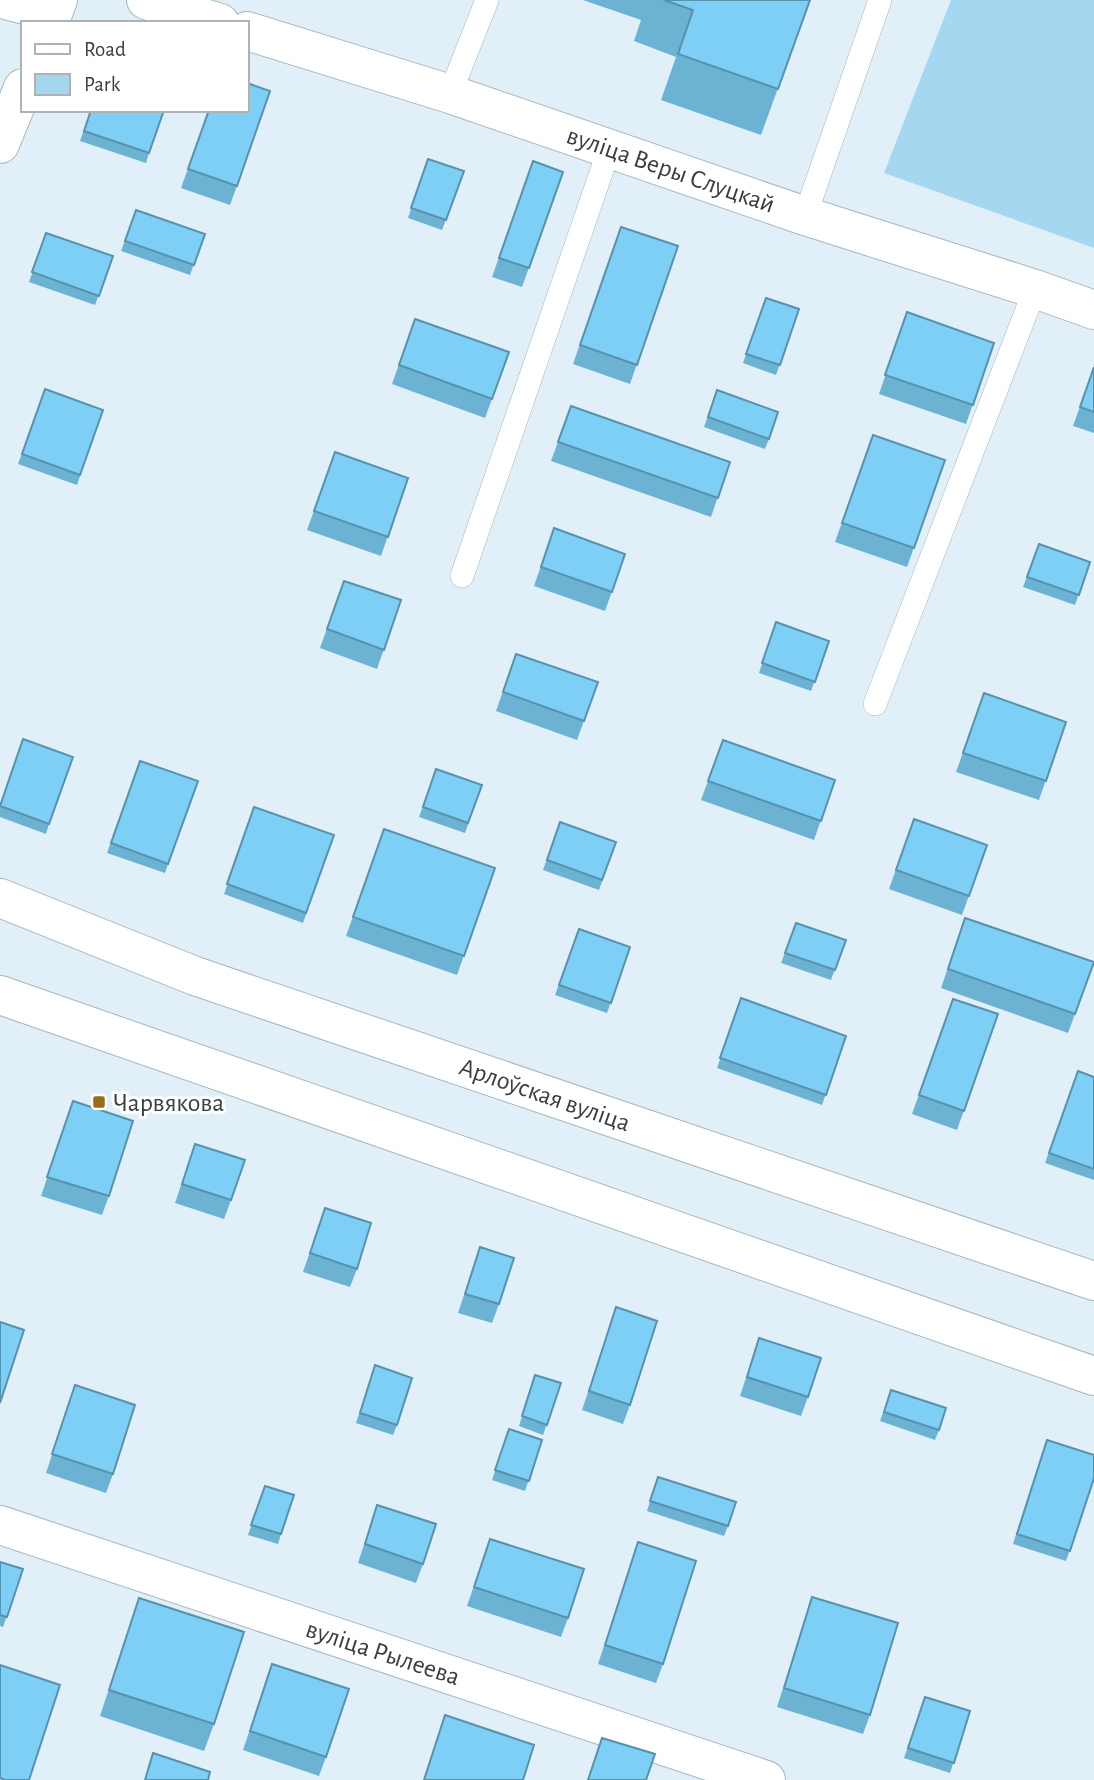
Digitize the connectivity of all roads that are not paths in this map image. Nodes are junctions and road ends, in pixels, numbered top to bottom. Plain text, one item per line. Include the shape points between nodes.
1 (6, 0) edge
2 (146, 0) edge
3 (487, 0) edge
4 (880, 0) edge
5 (53, 12) edge
6 (214, 21) edge
7 (248, 31) edge
8 (21, 93) edge
9 (450, 94) junction
10 (0, 144) edge
11 (610, 147) junction
12 (805, 216) junction
13 (1035, 289) junction
14 (1094, 310) edge
15 (462, 576) dead end
16 (875, 704) dead end
17 (0, 898) edge
18 (0, 995) edge
19 (1094, 1280) edge
20 (1094, 1376) edge
21 (0, 1525) edge
22 (766, 1780) edge

1 - 5 main road
2 - 6 main road
3 - 9 lane
4 - 12 lane
7 - 9 main road, вуліца Веры Слуцкай
8 - 10 main road
9 - 11 main road, вуліца Веры Слуцкай
11 - 12 main road, вуліца Веры Слуцкай
11 - 15 lane
12 - 13 main road, вуліца Веры Слуцкай
13 - 14 main road, вуліца Веры Слуцкай
13 - 16 lane
17 - 19 main road, Арлоўская вуліца via 195,976
18 - 20 main road
21 - 22 main road, вуліца Рылеева

